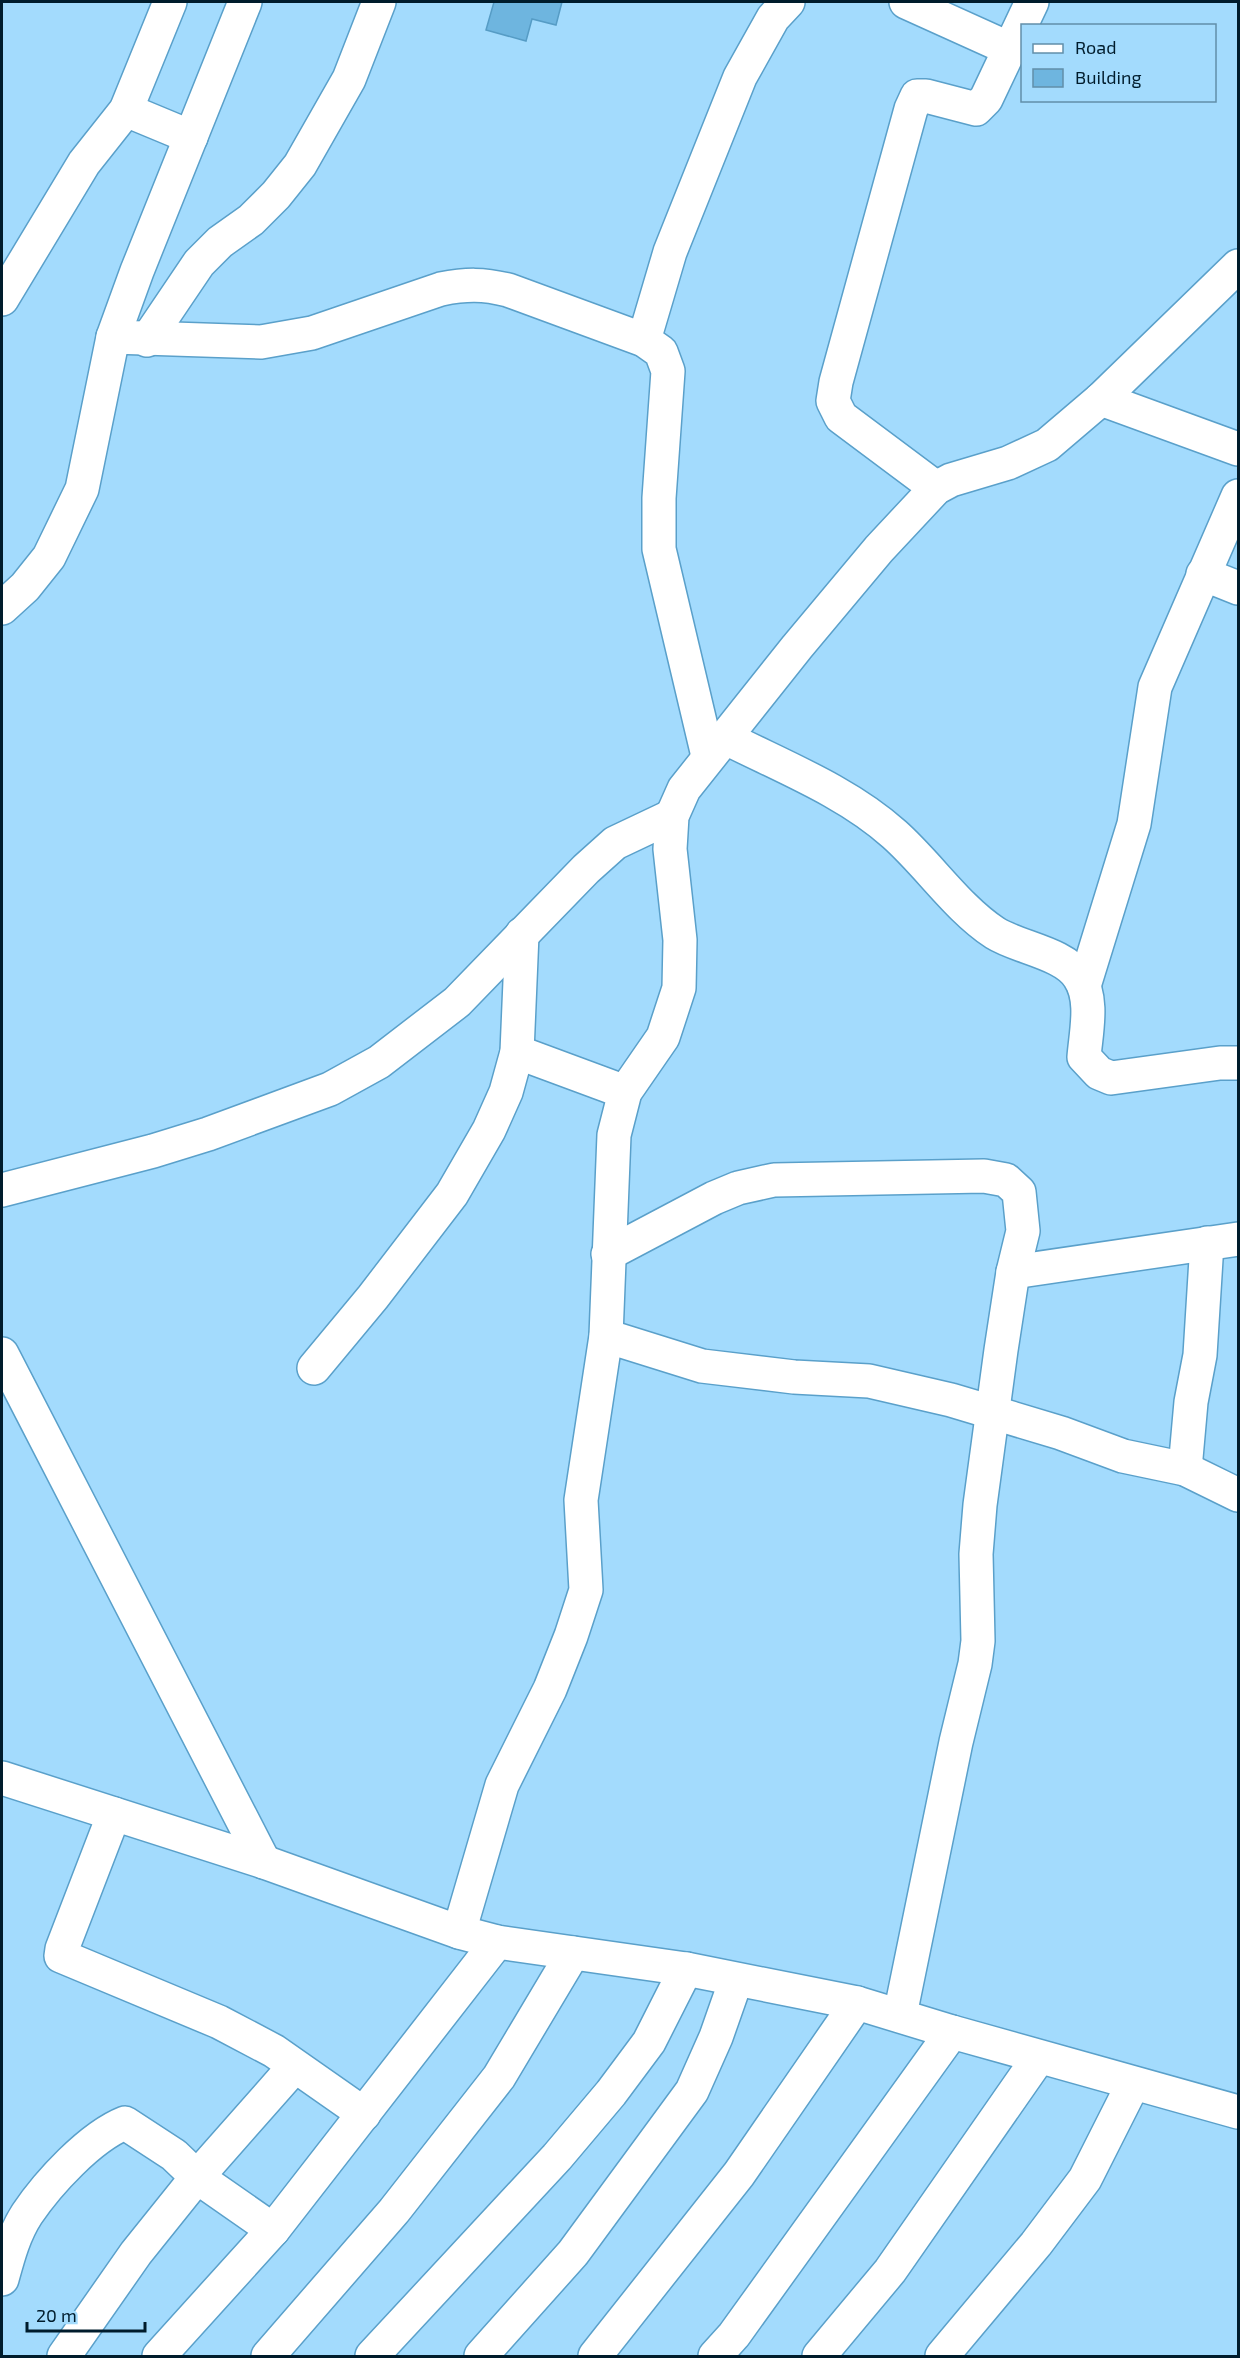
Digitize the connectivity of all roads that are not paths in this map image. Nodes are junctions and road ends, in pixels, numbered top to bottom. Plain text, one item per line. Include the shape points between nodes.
1 (170, 2) edge
2 (245, 2) edge
3 (379, 2) edge
4 (788, 2) edge
5 (906, 2) edge
6 (1032, 2) edge
7 (1022, 24) edge
8 (1021, 26) edge
9 (1010, 49) junction
10 (126, 110) junction
11 (191, 137) junction
12 (1239, 266) edge
13 (2, 299) edge
14 (113, 337) junction
15 (147, 340) junction
16 (644, 340) junction
17 (1101, 399) junction
18 (1239, 449) edge
19 (936, 488) junction
20 (1239, 496) edge
21 (1203, 574) junction
22 (1239, 588) edge
23 (2, 608) edge
24 (716, 746) junction
25 (672, 816) junction
26 (522, 934) junction
27 (1084, 986) junction
28 (517, 1052) junction
29 (1239, 1063) edge
30 (625, 1092) junction
31 (2, 1190) edge
32 (1223, 1241) edge
33 (608, 1254) junction
34 (1013, 1272) junction
35 (606, 1336) junction
36 (2, 1354) edge
37 (314, 1368) dead end
38 (992, 1414) junction
39 (1185, 1469) junction
40 (1239, 1495) edge
41 (2, 1778) edge
42 (114, 1814) junction
43 (264, 1862) junction
44 (459, 1932) junction
45 (497, 1942) junction
46 (573, 1953) junction
47 (686, 1969) junction
48 (736, 1980) junction
49 (857, 2003) junction
50 (900, 2015) junction
51 (952, 2032) junction
52 (1039, 2057) junction
53 (294, 2067) junction
54 (1133, 2084) junction
55 (1239, 2112) edge
56 (364, 2114) junction
57 (197, 2177) junction
58 (273, 2230) junction
59 (2, 2279) edge
60 (166, 2354) edge
61 (64, 2356) edge
62 (268, 2356) edge
63 (372, 2356) edge
64 (482, 2356) edge
65 (594, 2356) edge
66 (715, 2356) edge
67 (819, 2356) edge
68 (942, 2356) edge

1 - 10 street
2 - 11 street
3 - 15 street via 349,79 300,165 251,220 199,263
4 - 16 street via 773,18 740,77 670,252
5 - 9 street
6 - 7 street
8 - 9 street
9 - 19 street via 986,99 976,109 916,96 836,382 833,401 841,417
10 - 11 street
10 - 13 street via 84,163
11 - 14 street
12 - 17 street
14 - 15 street
14 - 23 street via 82,489 49,557
15 - 16 street via 261,342 312,333 441,289 486,284
16 - 24 street via 661,352 668,371 658,549
17 - 18 street
17 - 19 street via 1047,445
19 - 24 street via 879,549
20 - 21 street
21 - 22 street
21 - 27 street via 1155,687 1134,824
24 - 25 street via 684,789
24 - 27 street via 847,800 894,834 954,897 996,933 1066,964
25 - 26 street via 615,843
25 - 30 street via 670,849 681,940 680,988 663,1037
26 - 28 street
26 - 31 street via 457,1002 379,1062 330,1089 153,1151
27 - 29 street via 1088,1006 1084,1057 1099,1073 1111,1078
28 - 30 street
28 - 37 street via 506,1092 489,1130 452,1194
30 - 33 street via 614,1136
32 - 34 street
32 - 39 street via 1191,1402
33 - 34 street via 714,1198 774,1180 984,1176 1006,1180 1019,1192 1023,1231
33 - 35 street
34 - 38 street
35 - 38 street via 702,1366 869,1381
35 - 44 street via 581,1500 586,1590 550,1689 502,1785
36 - 43 street
38 - 39 street via 1123,1456
38 - 50 street via 976,1554 975,1664
39 - 40 street
41 - 42 street
42 - 43 street
42 - 53 street via 61,1956 219,2022 274,2051
43 - 44 street
44 - 45 street
45 - 46 street
45 - 56 street
46 - 47 street
46 - 62 street via 499,2077 394,2211
47 - 48 street
47 - 63 street via 649,2042 611,2093 557,2157
48 - 49 street
48 - 64 street via 692,2091 573,2253
49 - 50 street
49 - 65 street via 739,2174
50 - 51 street
51 - 52 street
51 - 66 street via 734,2336
52 - 54 street
52 - 67 street via 890,2271
53 - 56 street
53 - 57 street
54 - 55 street
54 - 68 street via 1085,2179
56 - 58 street
57 - 58 street
57 - 59 street via 137,2129 125,2123 112,2129 73,2162 27,2215 11,2246
57 - 61 street via 136,2253
58 - 60 street

